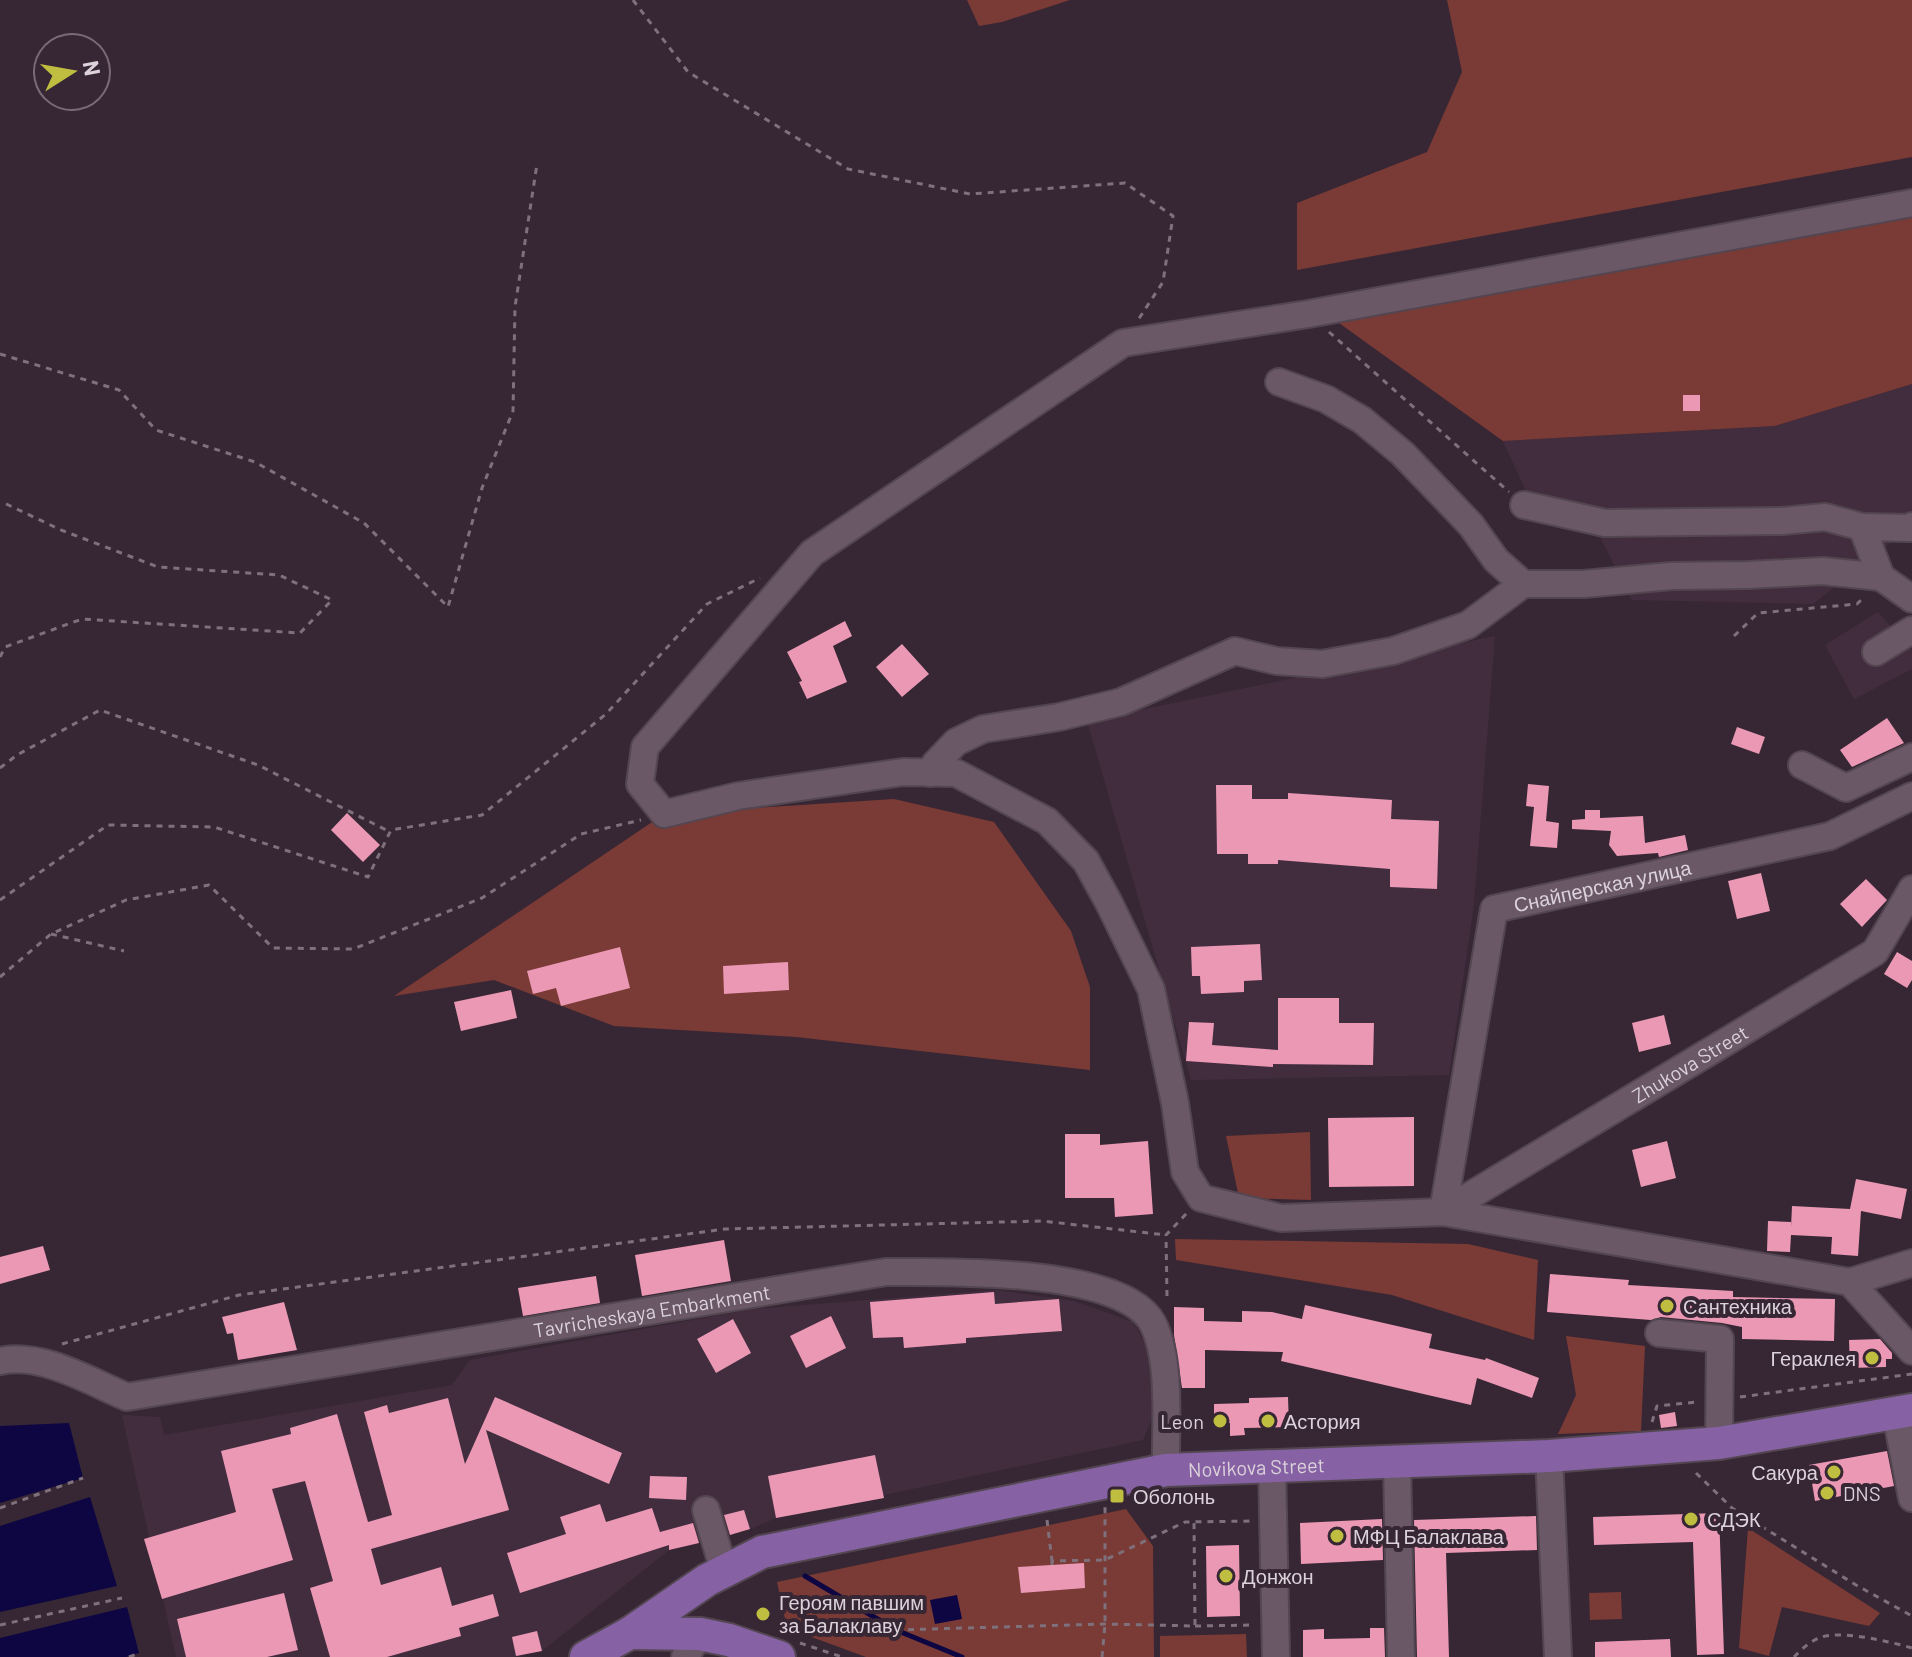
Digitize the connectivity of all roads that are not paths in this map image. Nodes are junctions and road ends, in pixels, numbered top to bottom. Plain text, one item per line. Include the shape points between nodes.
1 (1912, 203) edge
2 (1279, 382) dead end
3 (1524, 505) road end
4 (1912, 526) edge
5 (1862, 527) junction
6 (1881, 577) junction
7 (1523, 584) junction
8 (1912, 599) edge
9 (1912, 630) edge
10 (1876, 652) dead end
11 (1912, 757) edge
12 (1802, 765) dead end
13 (930, 773) junction
14 (1912, 796) edge
15 (1912, 889) edge
16 (1443, 1212) junction
17 (1912, 1263) edge
18 (1850, 1282) junction
19 (1659, 1333) dead end
20 (1912, 1351) edge
21 (0, 1361) edge
22 (1904, 1412) edge
23 (1719, 1443) junction
24 (1549, 1456) junction
25 (1397, 1462) junction
26 (1272, 1466) junction
27 (1166, 1470) junction
28 (1912, 1498) edge
29 (706, 1510) dead end
30 (724, 1571) junction
31 (630, 1633) junction
32 (705, 1644) edge
33 (586, 1657) edge
34 (779, 1657) edge
35 (1276, 1657) edge
36 (1401, 1657) edge
37 (1558, 1657) edge

1 - 13 street via 1123,343 812,553 645,747 640,784 664,814 738,796 903,772
2 - 7 street via 1326,399 1362,420 1403,454
3 - 5 street via 1605,523 1825,517
4 - 5 street
5 - 6 street
6 - 7 street via 1823,571
6 - 8 street
7 - 13 street via 1468,625 1393,651 1322,664 1235,651 1121,702 983,729 956,742
9 - 10 street
11 - 12 street via 1846,788
13 - 16 street via 956,773 1047,821 1086,861 1151,989 1185,1172 1201,1198 1281,1218
14 - 16 street, Снайперская улица via 1830,836 1494,909
15 - 16 street, Zhukova Street via 1875,952
16 - 18 street
17 - 18 street
18 - 20 street
19 - 23 street via 1720,1339
21 - 27 street, Tavricheskaya Embarkment via 50,1365 127,1397 886,1272 967,1272 1090,1284 1138,1306 1153,1323 1161,1346
22 - 23 main road, Novikova Street
22 - 28 street
23 - 24 main road, Novikova Street
24 - 25 main road, Novikova Street
24 - 37 street
25 - 26 main road, Novikova Street
25 - 36 street
26 - 27 main road, Novikova Street
26 - 35 street
27 - 30 main road, Novikova Street via 762,1552
29 - 30 street
30 - 31 main road, Novikova Street
30 - 32 main road via 703,1607 712,1626
31 - 32 main road
31 - 33 main road, Novikova Street
32 - 34 main road

